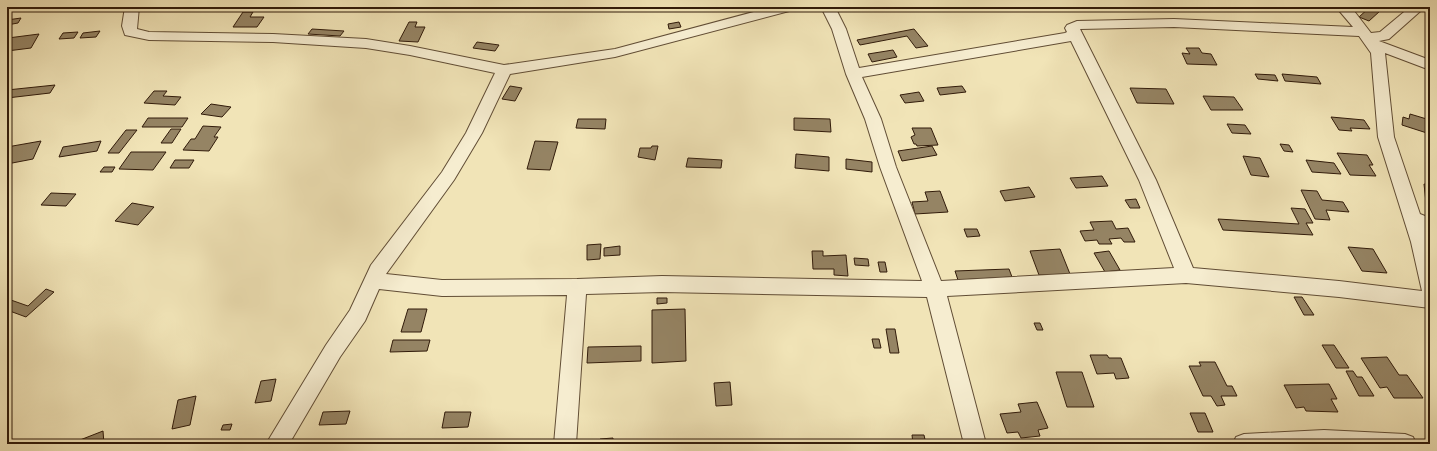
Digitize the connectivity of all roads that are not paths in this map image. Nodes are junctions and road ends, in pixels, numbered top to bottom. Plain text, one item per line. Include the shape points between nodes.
1 (132, 7) edge
2 (788, 7) edge
3 (828, 7) edge
4 (1343, 7) edge
5 (1418, 7) edge
6 (1075, 33) junction
7 (1368, 37) junction
8 (1430, 65) edge
9 (504, 70) junction
10 (853, 74) junction
11 (1411, 218) junction
12 (1430, 225) edge
13 (1186, 275) junction
14 (375, 281) junction
15 (577, 287) junction
16 (1430, 288) edge
17 (935, 289) junction
18 (1430, 300) edge
19 (276, 444) edge
20 (565, 444) edge
21 (975, 444) edge
22 (1244, 444) edge
23 (1405, 444) edge

1 - 9 street via 130,32 138,35 297,38 343,42 397,48
2 - 9 street via 616,53
3 - 10 street via 839,29
4 - 7 street
5 - 7 street via 1384,36
6 - 7 street via 1072,28 1077,25 1174,23
6 - 10 street via 1069,37
6 - 13 street via 1124,130 1176,246
7 - 8 street
7 - 11 street via 1378,53 1386,137
9 - 14 street via 474,133 448,176 378,270
10 - 17 street via 873,118 888,167
11 - 12 street
11 - 16 street via 1420,242
13 - 17 street
13 - 18 street
14 - 15 street via 442,288
14 - 19 street via 358,315
15 - 17 street via 662,284
15 - 20 street
17 - 21 street
22 - 23 street via 1372,441

